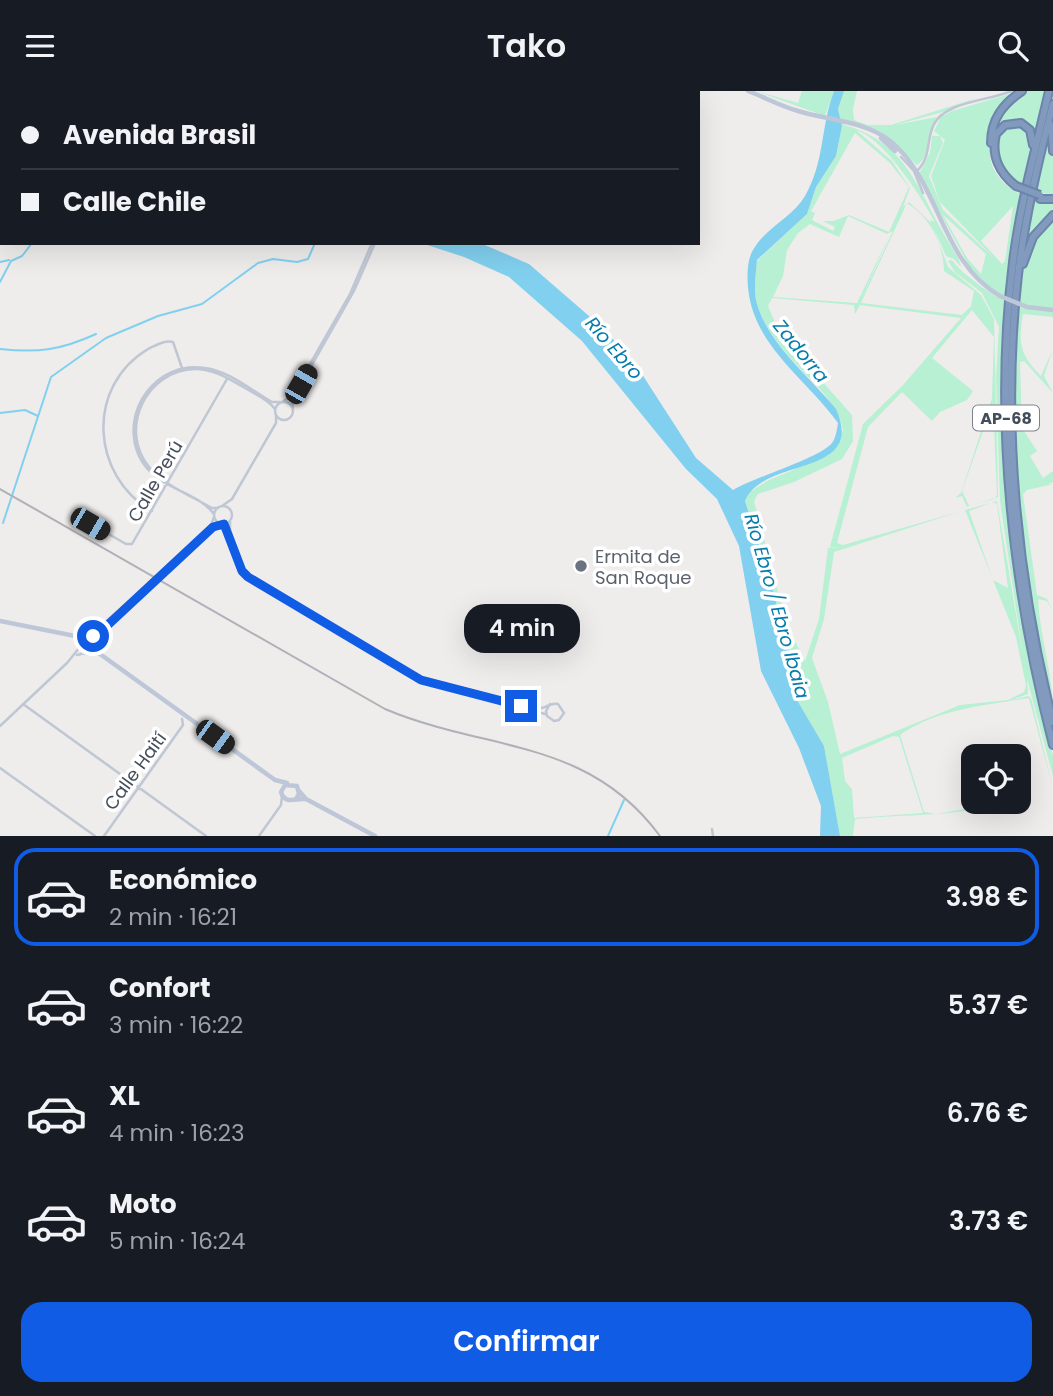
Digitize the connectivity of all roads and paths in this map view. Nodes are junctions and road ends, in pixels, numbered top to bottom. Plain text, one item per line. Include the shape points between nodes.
1 (748, 91) edge
2 (1011, 91) edge
3 (1022, 91) edge
4 (1049, 91) edge
5 (1053, 104) edge
6 (1053, 114) edge
7 (855, 125) junction
8 (895, 146) junction
9 (1053, 151) edge
10 (901, 157) junction
11 (918, 169) junction
12 (1026, 184) junction
13 (1016, 188) junction
14 (925, 193) junction
15 (1053, 197) edge
16 (1053, 215) edge
17 (372, 245) edge
18 (1017, 290) junction
19 (1053, 310) edge
20 (182, 368) junction
21 (228, 377) junction
22 (300, 384) junction
23 (281, 402) junction
24 (293, 408) junction
25 (275, 409) junction
26 (276, 415) junction
27 (283, 420) junction
28 (276, 423) junction
29 (167, 483) junction
30 (232, 499) junction
31 (220, 507) junction
32 (231, 510) junction
33 (152, 511) junction
34 (77, 516) dead end
35 (214, 516) junction
36 (230, 521) junction
37 (223, 524) junction
38 (163, 573) junction
39 (151, 584) junction
40 (0, 621) edge
41 (77, 637) junction
42 (87, 638) junction
43 (95, 644) junction
44 (80, 646) junction
45 (92, 652) junction
46 (85, 653) junction
47 (100, 655) junction
48 (74, 656) junction
49 (23, 704) junction
50 (550, 704) junction
51 (547, 716) junction
52 (182, 719) dead end
53 (1053, 722) edge
54 (189, 724) dead end
55 (183, 725) junction
56 (0, 726) edge
57 (1053, 745) edge
58 (0, 768) edge
59 (275, 780) junction
60 (286, 783) junction
61 (139, 787) junction
62 (281, 790) junction
63 (299, 791) junction
64 (282, 796) junction
65 (296, 799) junction
66 (306, 799) junction
67 (289, 801) junction
68 (281, 804) junction
69 (712, 829) dead end
70 (96, 836) edge
71 (104, 836) edge
72 (206, 836) edge
73 (259, 836) edge
74 (375, 836) edge
75 (713, 836) edge

1 - 7 main road
2 - 11 street via 941,115 933,127 928,156
3 - 13 highway via 1000,111 990,140 995,165
4 - 12 highway, AP-68
5 - 18 highway, AP-68 via 1030,197
6 - 9 highway
7 - 8 main road
7 - 10 main road via 883,139
8 - 11 main road
8 - 11 street
10 - 11 street
10 - 14 main road
11 - 14 main road
12 - 13 highway via 1032,135 1025,125 1013,122 999,130 994,146 1002,171
12 - 57 highway, AP-68 via 1009,304 1007,439 1021,586
13 - 15 highway, bridge
14 - 19 main road, bridge via 968,269 1000,296 1027,307
16 - 18 highway via 1029,245
17 - 22 street via 352,295
18 - 53 highway, AP-68 via 1012,362 1017,498 1032,619
20 - 21 street via 207,368
20 - 29 street via 151,386 134,421 139,456 151,473
20 - 33 street via 173,342 157,345 125,368 105,409 103,438 111,469 129,493
21 - 23 street via 272,402
21 - 25 street
21 - 29 street, Calle Perú
21 - 29 street via 205,370 183,371 159,382 146,395 137,417 138,444 149,468
22 - 23 street
22 - 24 street
23 - 24 street
23 - 25 street
24 - 27 street via 291,417
25 - 26 street
26 - 27 street
26 - 28 street
27 - 28 street
28 - 30 street
29 - 31 street via 212,508
29 - 33 street, Calle Perú
29 - 35 street
30 - 31 street
30 - 32 street
31 - 32 street
31 - 35 street
32 - 36 street
33 - 34 street, Calle Perú via 129,545
35 - 37 street
35 - 38 street via 212,524
36 - 37 street
36 - 50 street via 247,573 415,673 499,699 540,708
37 - 38 street via 213,527
37 - 51 street via 244,574 316,618 421,680 540,710
38 - 39 street, bridge
39 - 42 street
39 - 43 street via 97,635
40 - 41 main road
41 - 42 main road
41 - 44 main road
42 - 43 main road
42 - 44 main road
43 - 45 main road
43 - 47 main road
44 - 46 main road
44 - 48 street
45 - 46 main road
45 - 47 main road
46 - 48 street
47 - 59 main road
48 - 49 street
49 - 56 street
49 - 61 street
50 - 51 street
50 - 51 street via 561,705 563,715 554,721
52 - 55 street, Calle Haití
54 - 55 street
55 - 61 street, Calle Haití
58 - 70 street
59 - 60 main road
59 - 62 main road
60 - 62 main road
60 - 63 main road via 295,784
61 - 71 street, Calle Haití
61 - 72 street
62 - 64 main road
63 - 65 main road
63 - 66 main road
64 - 67 main road
64 - 68 street
65 - 66 main road
65 - 67 main road
66 - 74 main road
67 - 68 street
68 - 73 street
69 - 75 street

